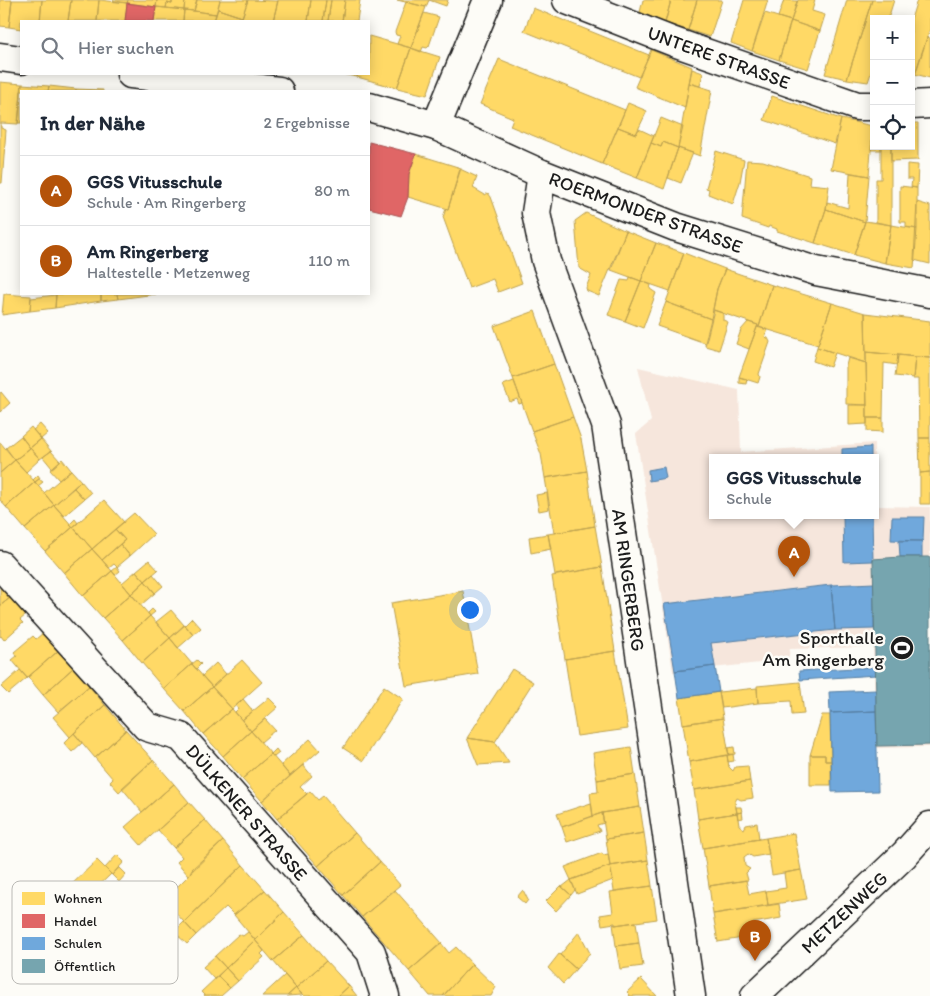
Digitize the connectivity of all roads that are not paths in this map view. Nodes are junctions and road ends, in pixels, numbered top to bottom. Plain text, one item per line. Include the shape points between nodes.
1 (488, 0) edge
2 (567, 0) edge
3 (0, 57) edge
4 (20, 60) edge
5 (140, 75) edge
6 (270, 90) edge
7 (930, 104) edge
8 (915, 105) edge
9 (870, 106) edge
10 (370, 107) edge
11 (436, 126) junction
12 (542, 174) junction
13 (930, 293) edge
14 (0, 565) edge
15 (930, 826) edge
16 (385, 996) edge
17 (691, 996) edge
18 (755, 996) edge

1 - 11 street
2 - 9 street, UNTERE STRASSE via 674,42 856,106
3 - 4 street
5 - 6 street
7 - 8 street
10 - 11 street, ROERMONDER STRASSE
11 - 12 street, ROERMONDER STRASSE
12 - 13 street, ROERMONDER STRASSE via 676,227 816,271
12 - 17 street, AM RINGERBERG via 536,213 546,261 606,424
14 - 16 street, DÜLKENER STRASSE via 147,727 181,737 371,952
15 - 18 street, METZENWEG via 904,855

